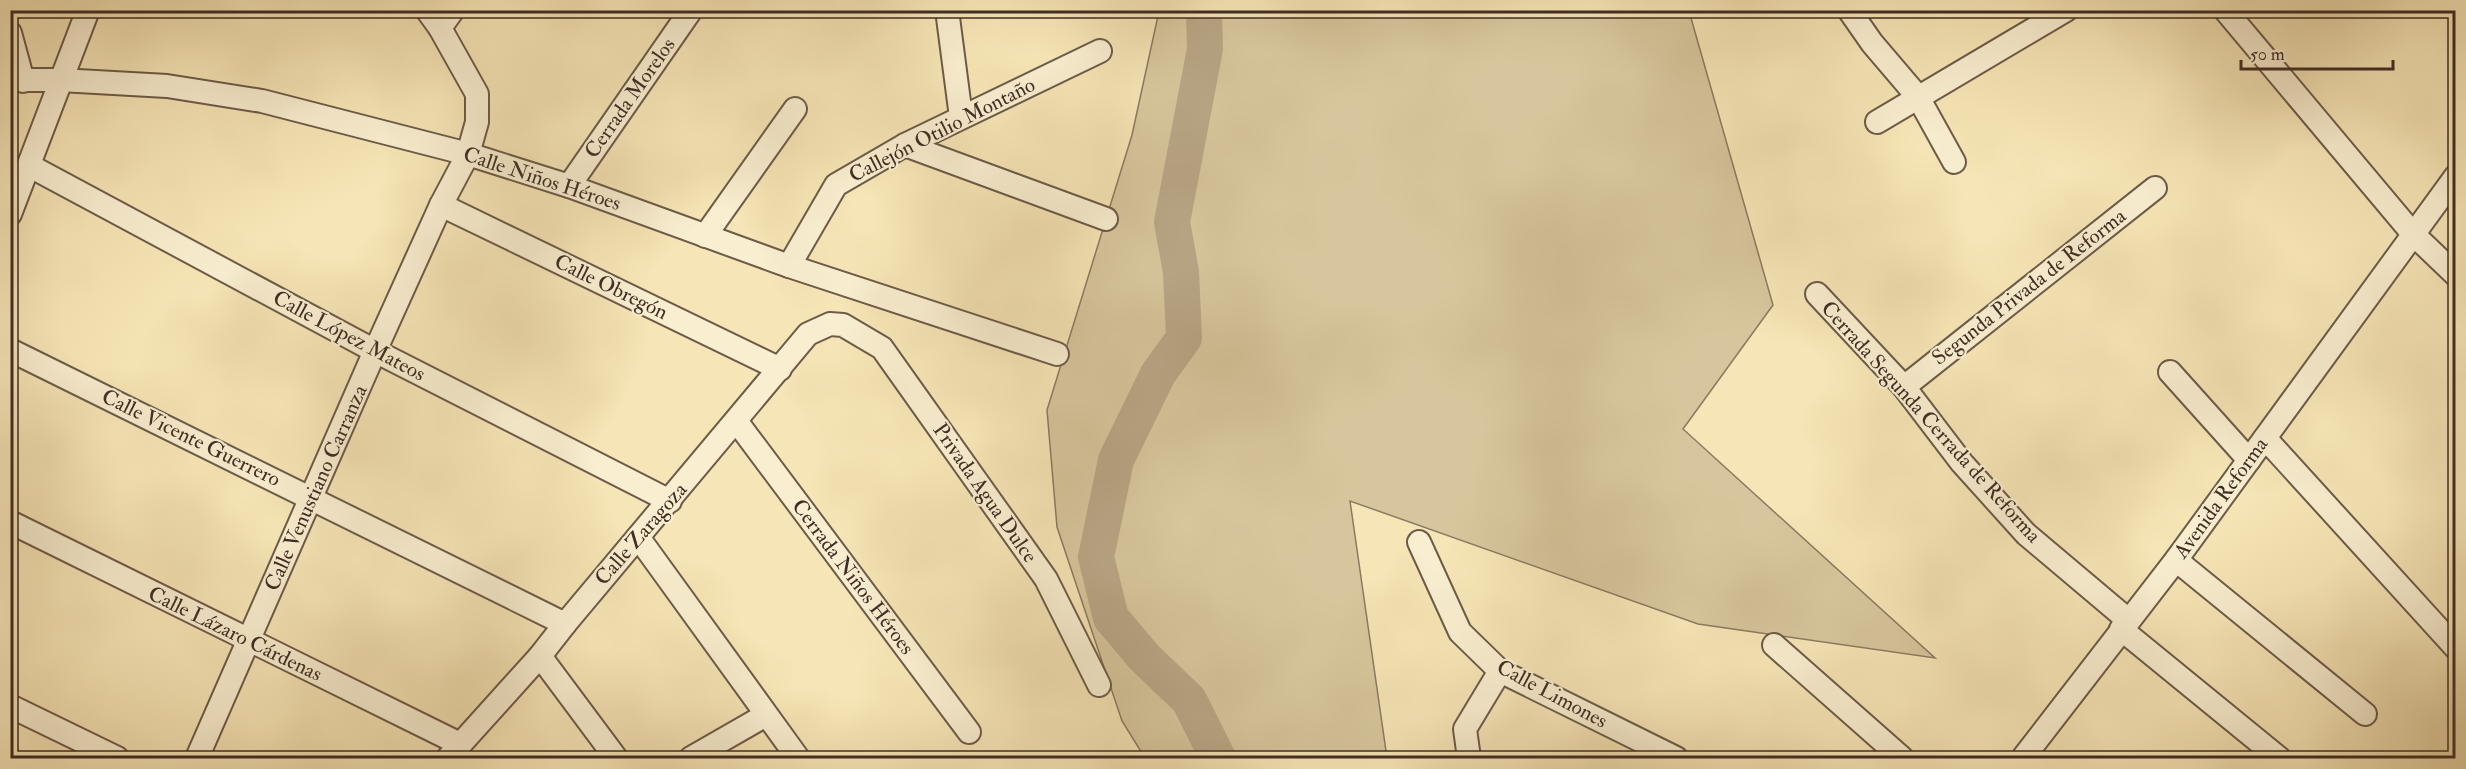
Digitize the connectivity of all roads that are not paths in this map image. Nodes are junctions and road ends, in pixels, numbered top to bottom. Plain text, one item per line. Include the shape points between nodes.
1 (88, 10) edge
2 (691, 10) edge
3 (947, 10) edge
4 (1849, 10) edge
5 (2066, 10) edge
6 (2225, 10) edge
7 (440, 16) edge
8 (10, 33) edge
9 (1100, 51) dead end
10 (60, 80) junction
11 (17, 81) edge
12 (1918, 97) junction
13 (795, 109) dead end
14 (961, 117) junction
15 (1876, 122) dead end
16 (905, 145) junction
17 (465, 160) junction
18 (1954, 162) dead end
19 (30, 166) junction
20 (2456, 176) edge
21 (569, 186) junction
22 (2155, 188) dead end
23 (445, 197) junction
24 (10, 214) edge
25 (1106, 219) dead end
26 (2413, 234) junction
27 (705, 236) junction
28 (789, 266) junction
29 (2456, 275) edge
30 (1817, 294) dead end
31 (843, 325) joint
32 (10, 350) edge
33 (375, 351) junction
34 (1057, 354) dead end
35 (780, 369) junction
36 (2170, 372) dead end
37 (1904, 387) junction
38 (737, 422) junction
39 (2265, 438) junction
40 (2249, 460) junction
41 (312, 497) junction
42 (670, 501) junction
43 (10, 522) edge
44 (638, 537) junction
45 (1419, 542) dead end
46 (2176, 560) junction
47 (565, 624) junction
48 (2125, 625) junction
49 (249, 641) junction
50 (1774, 645) dead end
51 (2456, 648) edge
52 (540, 656) junction
53 (1500, 670) junction
54 (1100, 685) dead end
55 (10, 706) edge
56 (2365, 714) dead end
57 (766, 715) junction
58 (969, 732) dead end
59 (454, 751) edge
60 (117, 759) edge
61 (197, 759) edge
62 (616, 759) edge
63 (691, 759) edge
64 (798, 759) edge
65 (1469, 759) edge
66 (1676, 759) edge
67 (1902, 759) edge
68 (2023, 759) edge
69 (2279, 759) edge

1 - 10 street
2 - 21 street, Cerrada Morelos
3 - 14 street
4 - 12 street
5 - 12 street
6 - 26 street
7 - 17 street, Calle Venustiano Carranza via 477,94 477,122
8 - 11 street
9 - 14 street, Callejón Otilio Montaño
10 - 11 street, Calle Niños Héroes
10 - 17 street, Calle Niños Héroes via 167,86 262,101
10 - 19 street
12 - 15 street
12 - 18 street
13 - 27 street
14 - 16 street, Callejón Otilio Montaño
16 - 25 street
16 - 28 street, Callejón Otilio Montaño via 836,185
17 - 21 street, Calle Niños Héroes
17 - 23 street, Calle Venustiano Carranza
19 - 24 street
19 - 33 street, Calle López Mateos
20 - 26 street, Avenida Reforma
21 - 27 street, Calle Niños Héroes
22 - 37 street, Segunda Privada de Reforma
23 - 33 street, Calle Venustiano Carranza
23 - 35 street, Calle Obregón
26 - 29 street
26 - 39 street, Avenida Reforma
27 - 28 street, Calle Niños Héroes
28 - 34 street, Calle Niños Héroes
30 - 37 street, Cerrada Segunda Cerrada de Reforma
31 - 35 street, Calle Zaragoza via 830,324 808,334
31 - 54 street, Privada Agua Dulce via 882,348 1046,579
32 - 41 street, Calle Vicente Guerrero
33 - 41 street, Calle Venustiano Carranza
33 - 42 street, Calle López Mateos
35 - 38 street, Calle Zaragoza
36 - 40 street
37 - 48 street, Cerrada Segunda Cerrada de Reforma via 1962,463 2026,534
38 - 42 street, Calle Zaragoza
38 - 58 street, Cerrada Niños Héroes
39 - 40 street, Avenida Reforma
39 - 51 street
40 - 46 street, Avenida Reforma
41 - 47 street, Calle Vicente Guerrero
41 - 49 street, Calle Venustiano Carranza
42 - 44 street, Calle Zaragoza
43 - 49 street, Calle Lázaro Cárdenas
44 - 47 street, Calle Zaragoza
44 - 57 street
45 - 53 street, Calle Limones via 1460,632
46 - 48 street, Avenida Reforma
46 - 56 street
47 - 52 street, Calle Zaragoza
48 - 68 street, Avenida Reforma
48 - 69 street, Cerrada Segunda Cerrada de Reforma
49 - 59 street, Calle Lázaro Cárdenas
49 - 61 street, Calle Venustiano Carranza
50 - 67 street
52 - 59 street, Calle Zaragoza
52 - 62 street
53 - 65 street via 1466,729
53 - 66 street, Calle Limones
55 - 60 street
57 - 63 street
57 - 64 street

